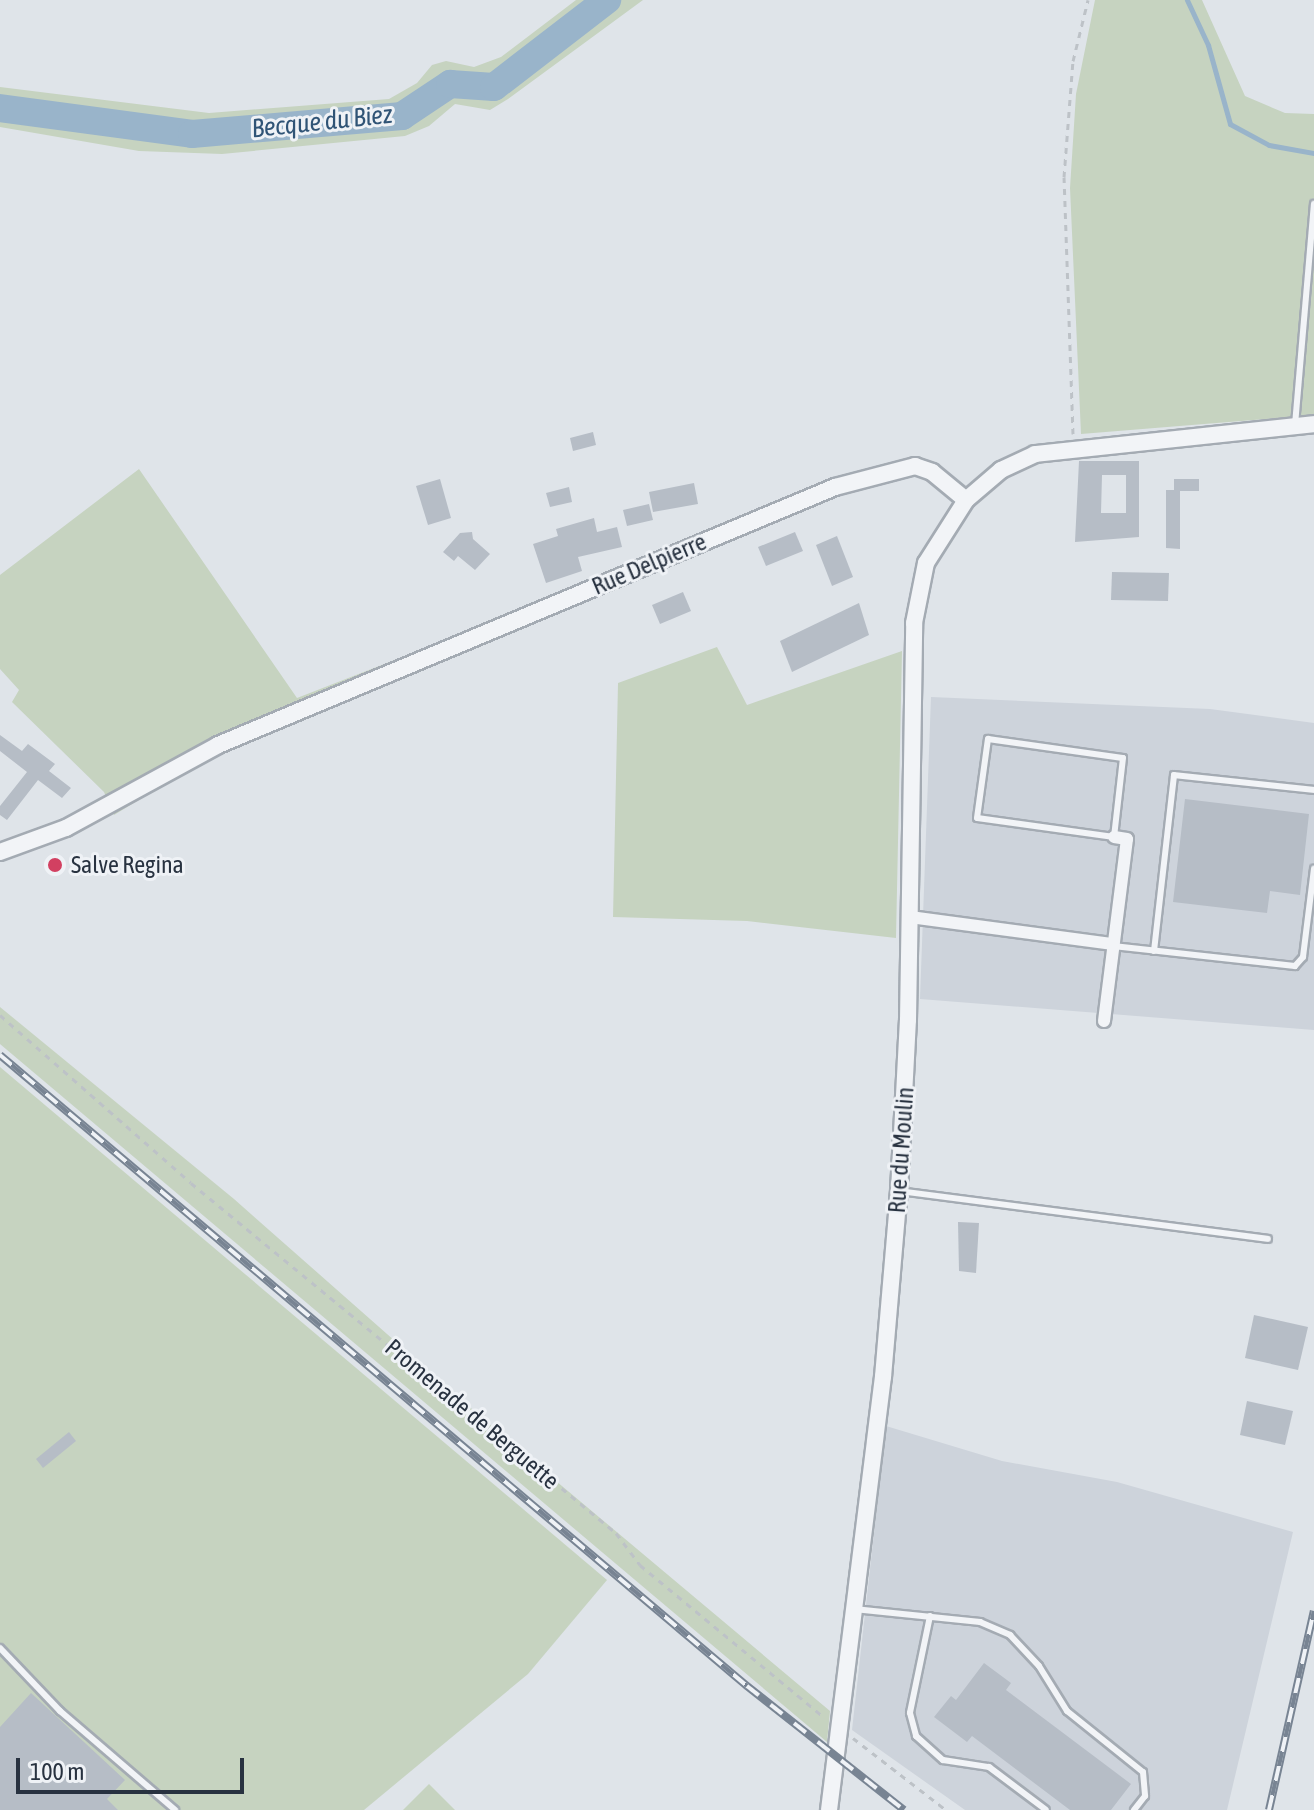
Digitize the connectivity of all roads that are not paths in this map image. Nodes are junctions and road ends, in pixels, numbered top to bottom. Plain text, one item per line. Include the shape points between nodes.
1 (1314, 204) edge
2 (1314, 424) edge
3 (1295, 425) junction
4 (966, 500) junction
5 (1314, 790) edge
6 (1114, 837) junction
7 (0, 852) edge
8 (1314, 869) edge
9 (910, 917) junction
10 (1113, 945) junction
11 (1154, 951) junction
12 (1104, 1021) dead end
13 (899, 1191) junction
14 (1268, 1239) dead end
15 (854, 1609) junction
16 (930, 1616) junction
17 (0, 1648) edge
18 (175, 1810) edge
19 (829, 1810) edge
20 (1046, 1810) edge
21 (1134, 1810) edge

1 - 3 lane
2 - 3 street
3 - 4 street via 1073,446 1013,463
4 - 7 street, Rue Delpierre via 932,472 915,466 835,487 230,739 66,828
4 - 9 street, Rue du Moulin via 938,537 917,596
5 - 11 lane via 1174,775
6 - 6 lane via 977,818 988,739 1123,758
6 - 10 street via 1127,839
8 - 11 lane via 1299,964 1279,968
9 - 10 street
9 - 13 street, Rue du Moulin
10 - 11 lane
10 - 12 street
13 - 14 lane
13 - 15 street, Rue du Moulin
15 - 16 lane
15 - 19 street, Rue du Moulin
16 - 20 lane via 910,1713 916,1736 943,1760 989,1767
16 - 21 lane via 980,1622 1010,1635 1039,1666 1067,1711 1143,1772 1145,1796
17 - 18 lane via 60,1711

